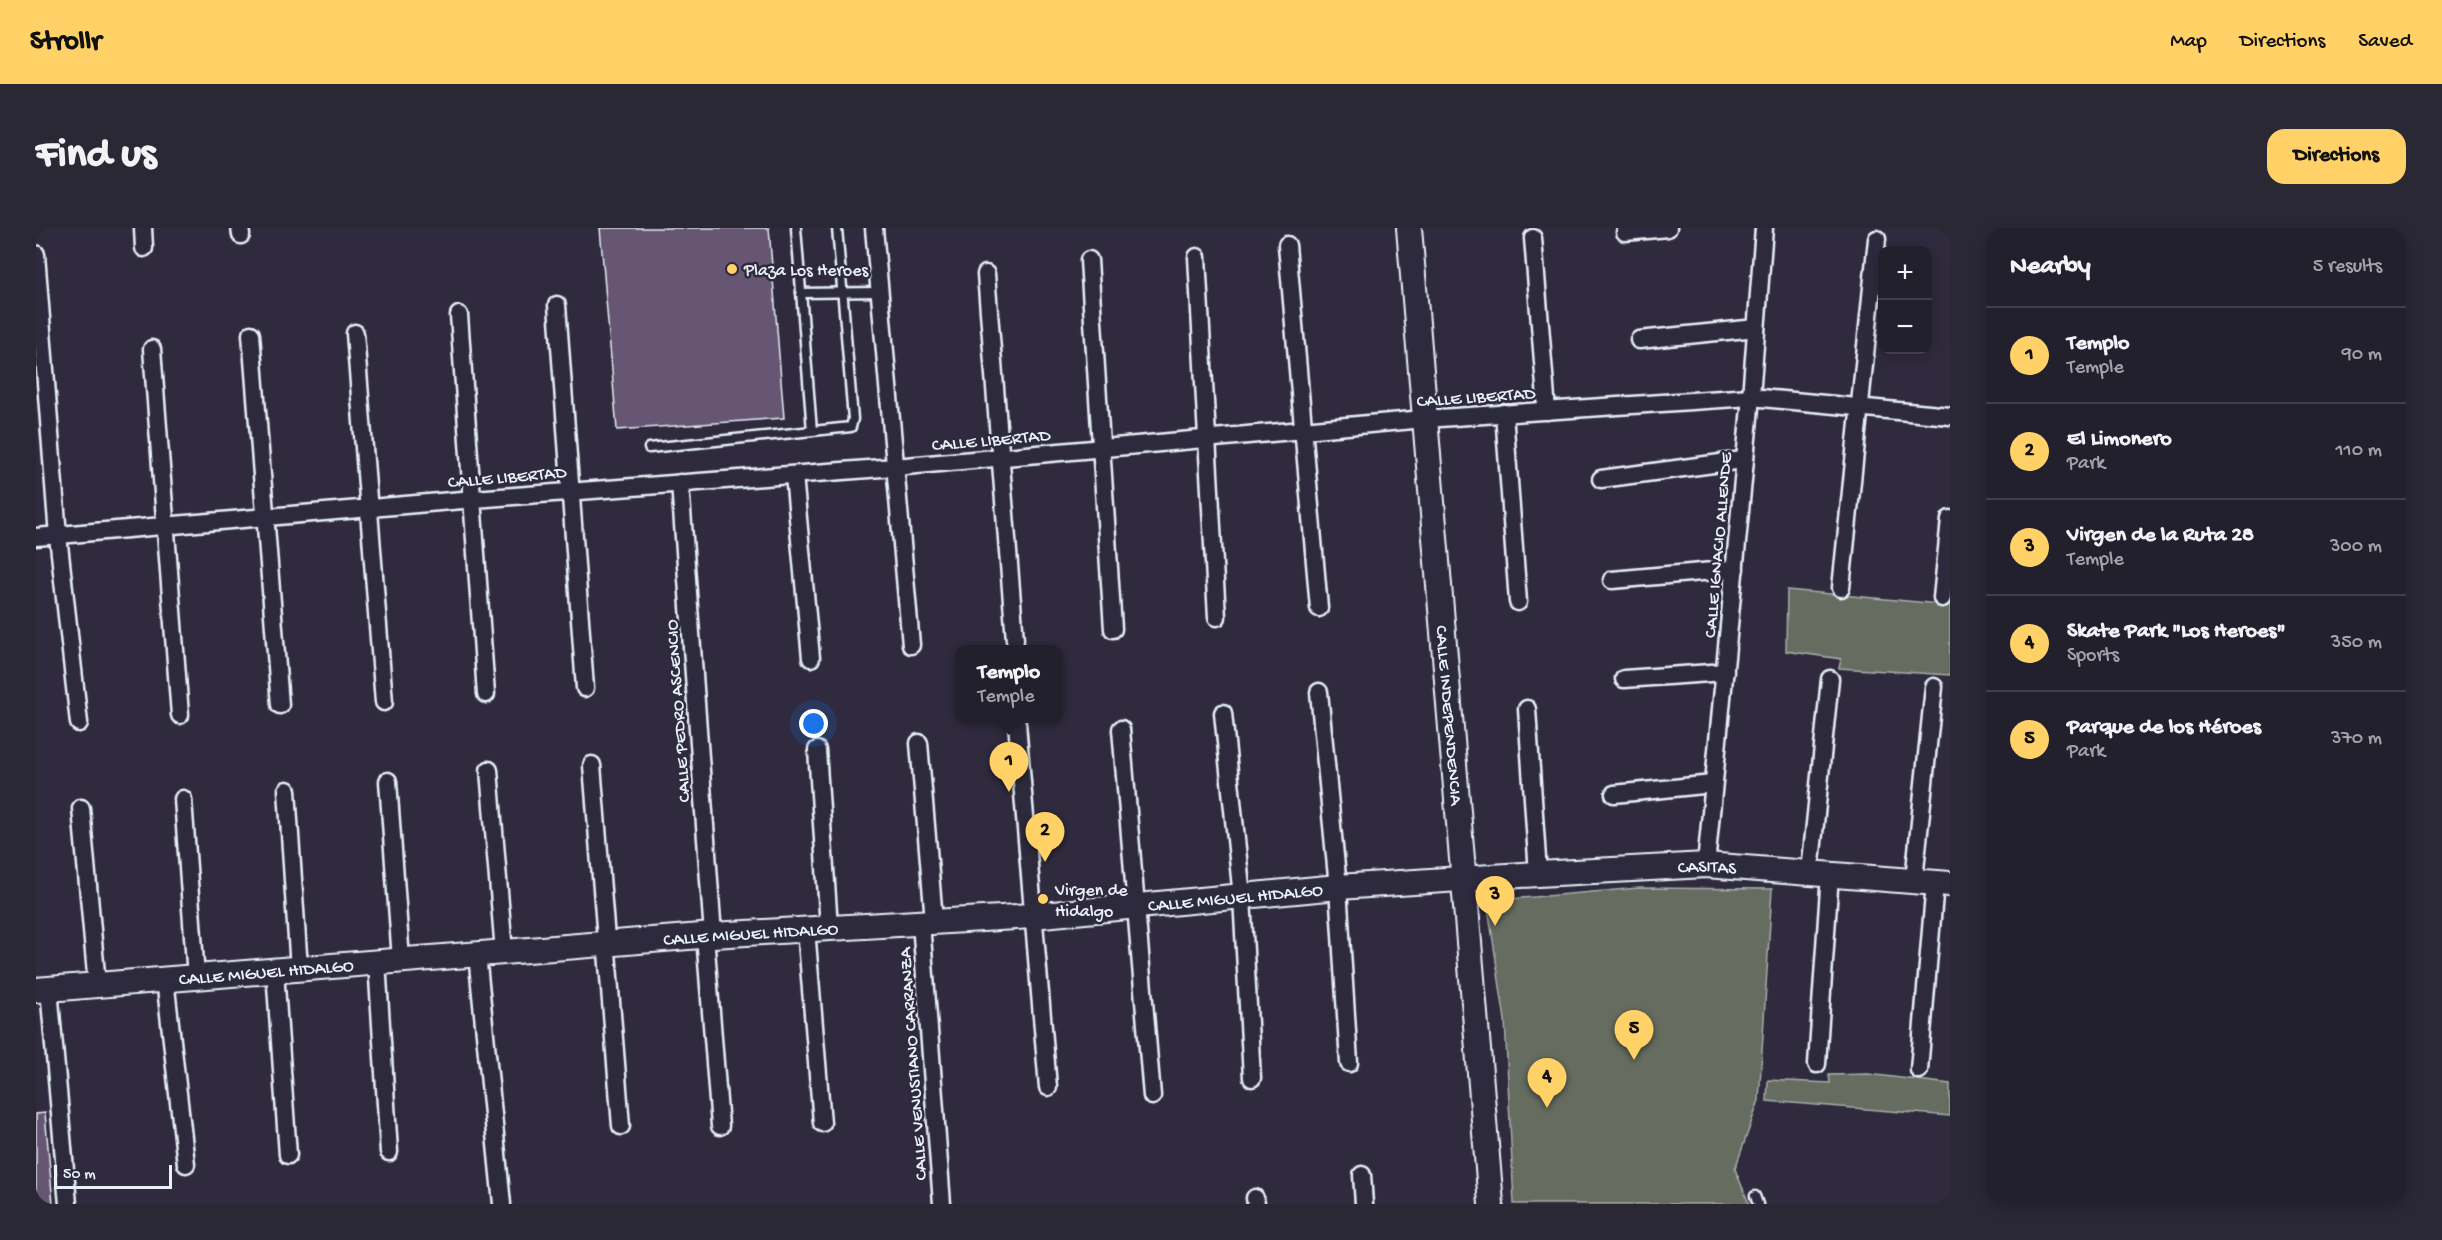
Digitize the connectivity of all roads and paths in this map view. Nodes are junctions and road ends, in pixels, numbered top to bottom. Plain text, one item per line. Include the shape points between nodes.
1 (143, 228) edge
2 (796, 228) edge
3 (837, 228) edge
4 (874, 228) edge
5 (1409, 228) edge
6 (1668, 228) edge
7 (1764, 228) edge
8 (1625, 232) dead end
9 (1533, 238) dead end
10 (1877, 238) dead end
11 (1287, 245) dead end
12 (144, 249) dead end
13 (36, 254) edge
14 (1197, 257) dead end
15 (1089, 260) dead end
16 (986, 274) dead end
17 (841, 292) junction
18 (880, 292) junction
19 (801, 293) junction
20 (556, 305) dead end
21 (459, 315) dead end
22 (1756, 328) junction
23 (355, 333) dead end
24 (251, 334) dead end
25 (1639, 340) dead end
26 (152, 349) dead end
27 (1751, 397) junction
28 (1859, 407) junction
29 (1547, 411) junction
30 (1504, 413) junction
31 (1950, 416) edge
32 (1424, 419) junction
33 (1302, 430) junction
34 (812, 431) junction
35 (1207, 439) junction
36 (649, 448) dead end
37 (1100, 448) junction
38 (999, 458) junction
39 (1743, 460) junction
40 (895, 467) junction
41 (794, 475) junction
42 (1601, 479) dead end
43 (680, 483) junction
44 (572, 490) junction
45 (474, 499) junction
46 (368, 508) junction
47 (266, 517) junction
48 (1950, 519) edge
49 (164, 526) junction
50 (58, 536) junction
51 (36, 537) edge
52 (1735, 569) junction
53 (1612, 580) dead end
54 (1841, 588) dead end
55 (1942, 598) dead end
56 (1518, 602) dead end
57 (1319, 608) dead end
58 (1217, 617) dead end
59 (1113, 629) dead end
60 (1015, 640) dead end
61 (911, 645) dead end
62 (811, 658) dead end
63 (1725, 672) junction
64 (1624, 679) dead end
65 (1830, 679) dead end
66 (1934, 687) dead end
67 (585, 688) dead end
68 (1319, 692) dead end
69 (486, 694) dead end
70 (384, 702) dead end
71 (280, 705) dead end
72 (1527, 709) dead end
73 (1224, 713) dead end
74 (180, 715) dead end
75 (79, 723) dead end
76 (1017, 723) dead end
77 (1121, 729) dead end
78 (919, 743) dead end
79 (817, 750) dead end
80 (592, 765) dead end
81 (489, 770) dead end
82 (388, 781) dead end
83 (1713, 784) junction
84 (287, 790) dead end
85 (1614, 794) dead end
86 (183, 799) dead end
87 (81, 808) dead end
88 (1706, 865) junction
89 (1820, 873) junction
90 (1538, 874) junction
91 (1464, 878) junction
92 (1933, 882) edge
93 (1338, 887) junction
94 (1242, 897) junction
95 (1136, 905) junction
96 (1032, 916) junction
97 (927, 921) junction
98 (817, 928) junction
99 (709, 936) junction
100 (606, 944) junction
101 (504, 952) junction
102 (477, 954) junction
103 (401, 960) junction
104 (377, 962) junction
105 (287, 970) junction
106 (196, 977) junction
107 (165, 979) junction
108 (97, 985) junction
109 (43, 989) edge
110 (1349, 1063) dead end
111 (1817, 1064) dead end
112 (1919, 1070) dead end
113 (1252, 1078) dead end
114 (1047, 1087) dead end
115 (1152, 1096) dead end
116 (822, 1123) dead end
117 (621, 1125) dead end
118 (720, 1126) dead end
119 (389, 1152) dead end
120 (288, 1155) dead end
121 (186, 1164) dead end
122 (1362, 1174) dead end
123 (68, 1204) edge
124 (502, 1204) edge
125 (942, 1204) edge
126 (1364, 1204) edge
127 (1491, 1204) edge

1 - 12 street
2 - 19 lane
3 - 17 lane
4 - 18 street
5 - 32 street, CALLE INDEPENDENCIA
6 - 8 street
7 - 22 street, CALLE IGNACIO ALLENDE
9 - 29 street
10 - 28 street
11 - 33 street
13 - 50 street
14 - 35 street
15 - 37 street
16 - 38 street
17 - 18 lane
17 - 19 lane
17 - 34 lane via 853,419 851,427
18 - 40 street
19 - 34 lane
20 - 44 street
21 - 45 street
22 - 25 street
22 - 27 street, CALLE IGNACIO ALLENDE
23 - 46 street
24 - 47 street
26 - 49 street
27 - 28 street, CALLE LIBERTAD
27 - 29 street, CALLE LIBERTAD
27 - 39 street, CALLE IGNACIO ALLENDE
28 - 31 street, CALLE LIBERTAD
28 - 54 street
29 - 30 street, CALLE LIBERTAD
30 - 32 street, CALLE LIBERTAD
30 - 56 street
32 - 33 street, CALLE LIBERTAD
32 - 91 street, CALLE INDEPENDENCIA
33 - 35 street, CALLE LIBERTAD
33 - 57 street
34 - 36 lane
35 - 37 street, CALLE LIBERTAD
35 - 58 street
37 - 38 street, CALLE LIBERTAD
37 - 59 street
38 - 40 street, CALLE LIBERTAD
38 - 60 street
39 - 42 street
39 - 52 street, CALLE IGNACIO ALLENDE
40 - 41 street, CALLE LIBERTAD
40 - 61 street
41 - 43 street, CALLE LIBERTAD
41 - 62 street
43 - 44 street, CALLE LIBERTAD
43 - 99 street, CALLE PEDRO ASCENCIO
44 - 45 street, CALLE LIBERTAD
44 - 67 street
45 - 46 street, CALLE LIBERTAD
45 - 69 street
46 - 47 street, CALLE LIBERTAD
46 - 70 street
47 - 49 street, CALLE LIBERTAD
47 - 71 street
48 - 55 street
49 - 50 street, CALLE LIBERTAD
49 - 74 street
50 - 51 street, CALLE LIBERTAD
50 - 75 street
52 - 53 street
52 - 63 street, CALLE IGNACIO ALLENDE
63 - 64 street
63 - 83 street, CALLE IGNACIO ALLENDE
65 - 89 street
66 - 92 street
68 - 93 street
72 - 90 street
73 - 94 street
76 - 96 street
77 - 95 street
78 - 97 street, CALLE VENUSTIANO CARRANZA
79 - 98 street
80 - 100 street
81 - 101 street
82 - 103 street
83 - 85 street
83 - 88 street, CALLE IGNACIO ALLENDE
84 - 105 street
86 - 106 street
87 - 108 street
88 - 89 street, CASITAS
88 - 90 street, CASITAS
89 - 92 street, CASITAS
89 - 111 street
90 - 91 street, CASITAS
91 - 93 street, CALLE MIGUEL HIDALGO
91 - 127 street, CALLE INDEPENDENCIA
92 - 112 street
93 - 94 street, CALLE MIGUEL HIDALGO
93 - 110 street
94 - 95 street, CALLE MIGUEL HIDALGO
94 - 113 street
95 - 96 street, CALLE MIGUEL HIDALGO
95 - 115 street
96 - 97 street, CALLE MIGUEL HIDALGO
96 - 114 street
97 - 98 street, CALLE MIGUEL HIDALGO
97 - 125 street, CALLE VENUSTIANO CARRANZA
98 - 99 street, CALLE MIGUEL HIDALGO
98 - 116 street
99 - 100 street, CALLE MIGUEL HIDALGO
99 - 118 street, CALLE PEDRO ASCENCIO
100 - 101 street, CALLE MIGUEL HIDALGO
100 - 117 street
101 - 102 street, CALLE MIGUEL HIDALGO
102 - 103 street, CALLE MIGUEL HIDALGO
102 - 124 street
103 - 104 street, CALLE MIGUEL HIDALGO
104 - 105 street, CALLE MIGUEL HIDALGO
104 - 119 street
105 - 106 street, CALLE MIGUEL HIDALGO
105 - 120 street
106 - 107 street, CALLE MIGUEL HIDALGO
107 - 108 street, CALLE MIGUEL HIDALGO
107 - 121 street
108 - 109 street, CALLE MIGUEL HIDALGO
109 - 123 street
122 - 126 street

